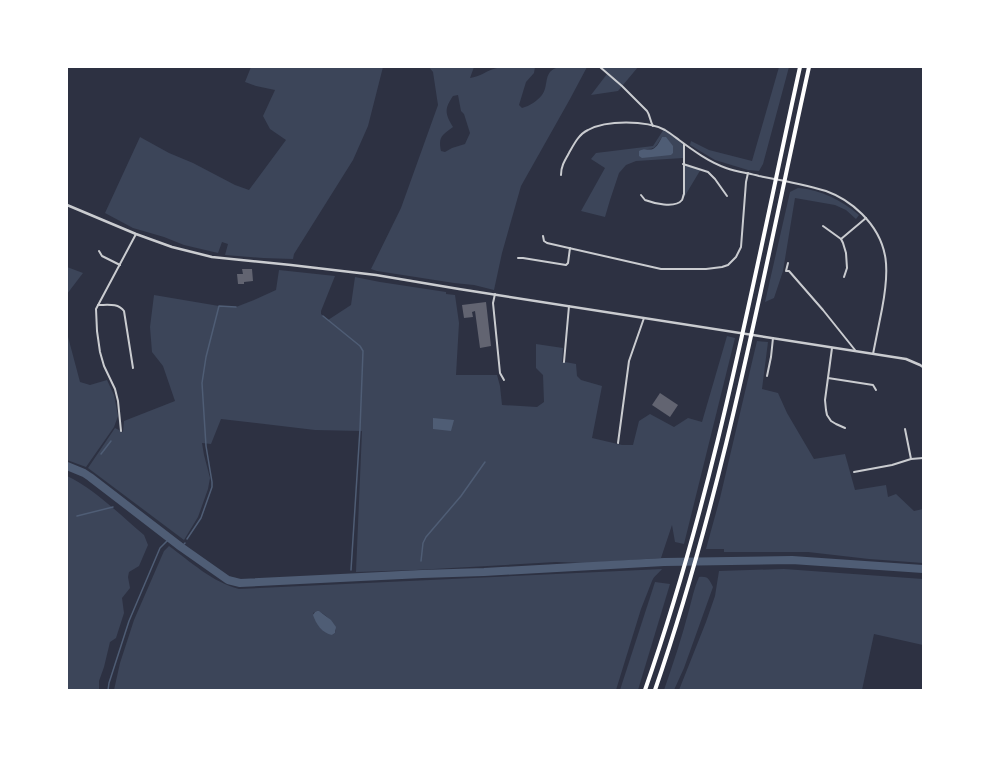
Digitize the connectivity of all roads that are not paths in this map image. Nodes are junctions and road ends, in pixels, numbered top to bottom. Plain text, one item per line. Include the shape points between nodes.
1 (600, 67) edge
2 (800, 67) edge
3 (809, 67) edge
4 (653, 126) junction
5 (684, 144) junction
6 (683, 164) junction
7 (748, 174) junction
8 (561, 175) dead end
9 (641, 195) dead end
10 (727, 196) dead end
11 (67, 205) edge
12 (866, 218) junction
13 (823, 226) dead end
14 (136, 234) junction
15 (543, 236) dead end
16 (841, 239) junction
17 (570, 248) junction
18 (99, 252) dead end
19 (518, 258) dead end
20 (788, 263) dead end
21 (120, 265) junction
22 (844, 277) dead end
23 (495, 294) junction
24 (98, 305) junction
25 (569, 306) junction
26 (644, 318) junction
27 (773, 338) junction
28 (834, 348) junction
29 (856, 351) junction
30 (873, 354) junction
31 (564, 362) dead end
32 (923, 367) edge
33 (133, 368) dead end
34 (767, 376) dead end
35 (828, 378) junction
36 (504, 380) dead end
37 (876, 390) dead end
38 (845, 428) dead end
39 (905, 429) dead end
40 (121, 431) dead end
41 (618, 443) dead end
42 (923, 458) edge
43 (911, 459) junction
44 (854, 472) dead end
45 (645, 690) edge
46 (654, 690) edge

1 - 4 street via 647,111
2 - 45 highway via 713,462 682,574
3 - 46 highway via 754,328 722,464 678,619
4 - 5 street via 664,129
4 - 8 street via 626,122 596,126 587,130 574,144 563,163
5 - 6 street
5 - 7 street via 712,162
6 - 9 street via 684,194 681,201 669,204 653,203
6 - 10 street via 708,172
7 - 12 street via 827,192 842,198
7 - 17 street via 741,247 728,265 706,269 661,269
11 - 14 street
12 - 16 street
12 - 30 street via 881,242 887,266 885,293
13 - 16 street
14 - 21 street
14 - 23 street via 172,247 212,257 376,275
15 - 17 street via 547,243
16 - 22 street via 848,268
17 - 19 street via 566,265
18 - 21 street
20 - 29 street via 786,271 789,271
21 - 24 street
23 - 25 street
23 - 36 street via 493,303 500,373
24 - 33 street via 117,305 124,311
24 - 40 street via 98,338 104,366 118,400
25 - 26 street
25 - 31 street
26 - 27 street
26 - 41 street via 629,361
27 - 28 street
27 - 34 street
28 - 29 street
28 - 35 street
29 - 30 street
30 - 32 street via 906,359
35 - 37 street via 873,384
35 - 38 street via 825,400 827,415 831,421
39 - 43 street
42 - 43 street
43 - 44 street

